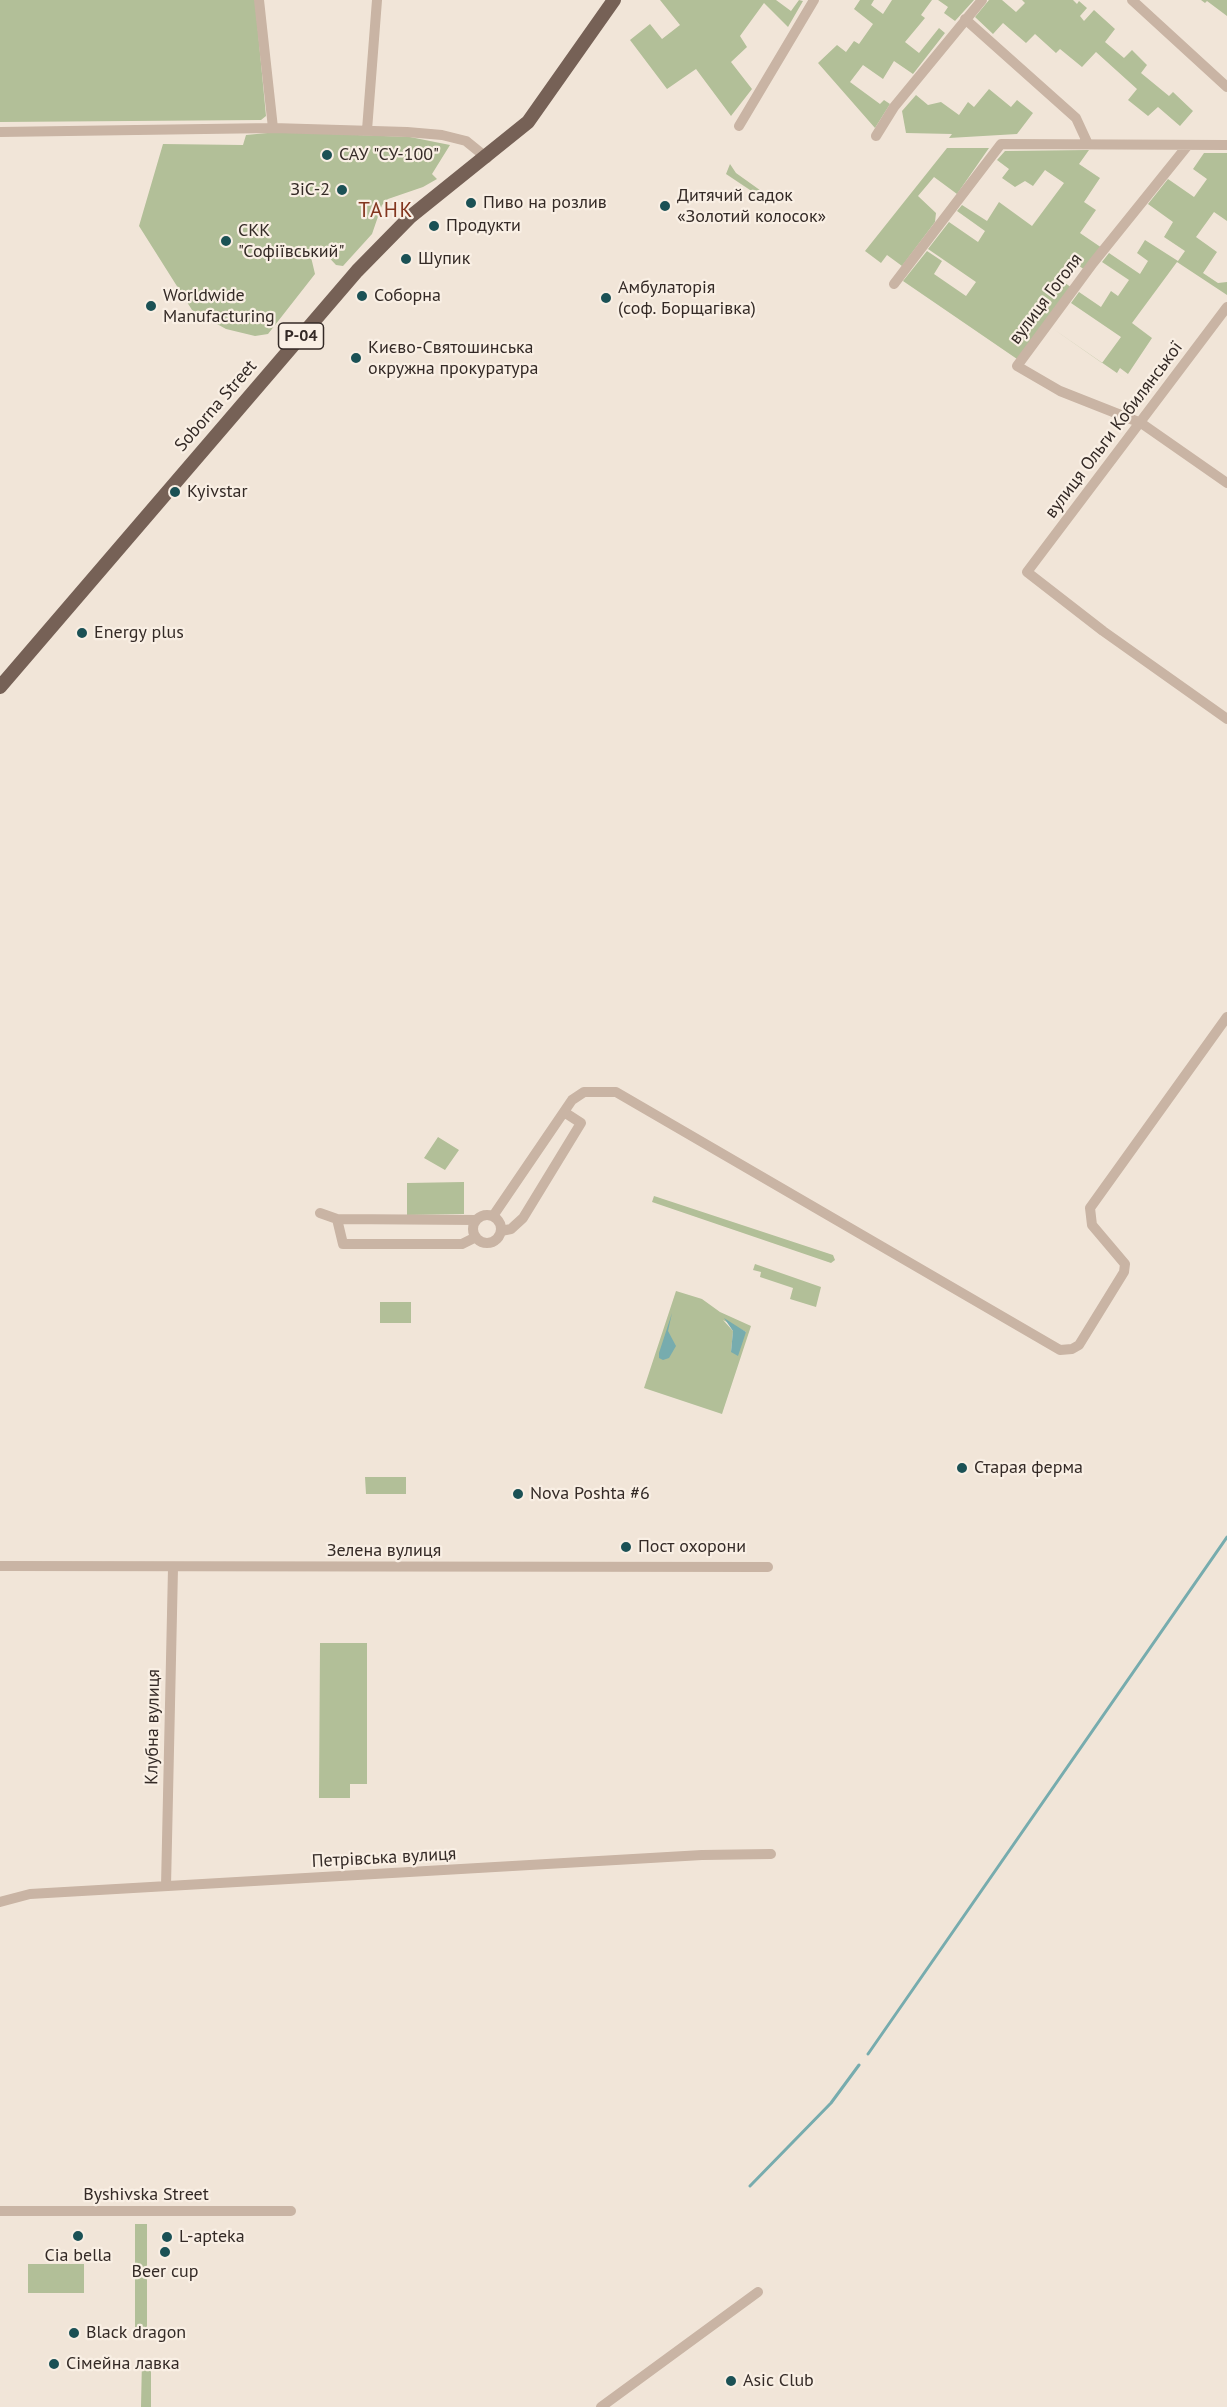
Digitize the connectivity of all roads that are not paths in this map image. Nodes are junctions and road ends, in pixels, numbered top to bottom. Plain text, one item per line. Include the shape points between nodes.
1 (259, 0) edge
2 (377, 0) edge
3 (614, 0) edge
4 (814, 0) edge
5 (982, 0) edge
6 (1132, 0) edge
7 (965, 19) junction
8 (1227, 87) edge
9 (0, 120) edge
10 (739, 126) dead end
11 (273, 128) junction
12 (366, 130) junction
13 (3, 132) edge
14 (876, 136) dead end
15 (1088, 144) junction
16 (1188, 145) junction
17 (1227, 145) edge
18 (486, 158) junction
19 (894, 284) dead end
20 (1227, 307) edge
21 (1141, 423) junction
22 (1227, 483) edge
23 (0, 687) edge
24 (1227, 719) edge
25 (1227, 1017) edge
26 (564, 1112) junction
27 (320, 1213) dead end
28 (493, 1216) junction
29 (337, 1219) junction
30 (476, 1220) junction
31 (501, 1231) junction
32 (476, 1237) junction
33 (0, 1566) edge
34 (768, 1567) dead end
35 (173, 1568) junction
36 (771, 1854) dead end
37 (166, 1887) junction
38 (0, 1902) edge
39 (0, 2211) edge
40 (291, 2211) dead end
41 (758, 2292) dead end
42 (601, 2407) edge

1 - 11 street
2 - 12 street
3 - 18 main road, Soborna Street / Р-04 via 538,110
4 - 10 street
5 - 7 street
6 - 8 street
7 - 14 street via 894,107
7 - 15 street via 1076,118
9 - 13 street
11 - 12 street
11 - 13 street
12 - 18 street via 454,138 473,144
15 - 16 street
15 - 19 street via 1001,144
16 - 17 street
16 - 21 street, вулиця Гоголя via 1017,366 1060,391
18 - 23 main road, Soborna Street / Р-04 via 410,218 357,271
20 - 21 street, вулиця Ольги Кобилянської
21 - 22 street
21 - 24 street, вулиця Ольги Кобилянської via 1027,572
25 - 26 street via 1090,1208 1092,1226 1125,1264 1124,1272 1079,1345 1072,1349 1060,1350 616,1092 584,1092
26 - 28 street
26 - 31 street via 581,1123 523,1218 511,1229
27 - 29 street
28 - 30 street via 484,1215
28 - 31 street
29 - 30 street
29 - 32 street via 343,1244 462,1244
30 - 32 street
31 - 32 street via 488,1242
33 - 35 street, Зелена вулиця
34 - 35 street, Зелена вулиця
35 - 37 street, Клубна вулиця
36 - 37 street, Петрівська вулиця
37 - 38 street, Петрівська вулиця via 30,1894
39 - 40 street, Byshivska Street
41 - 42 street

